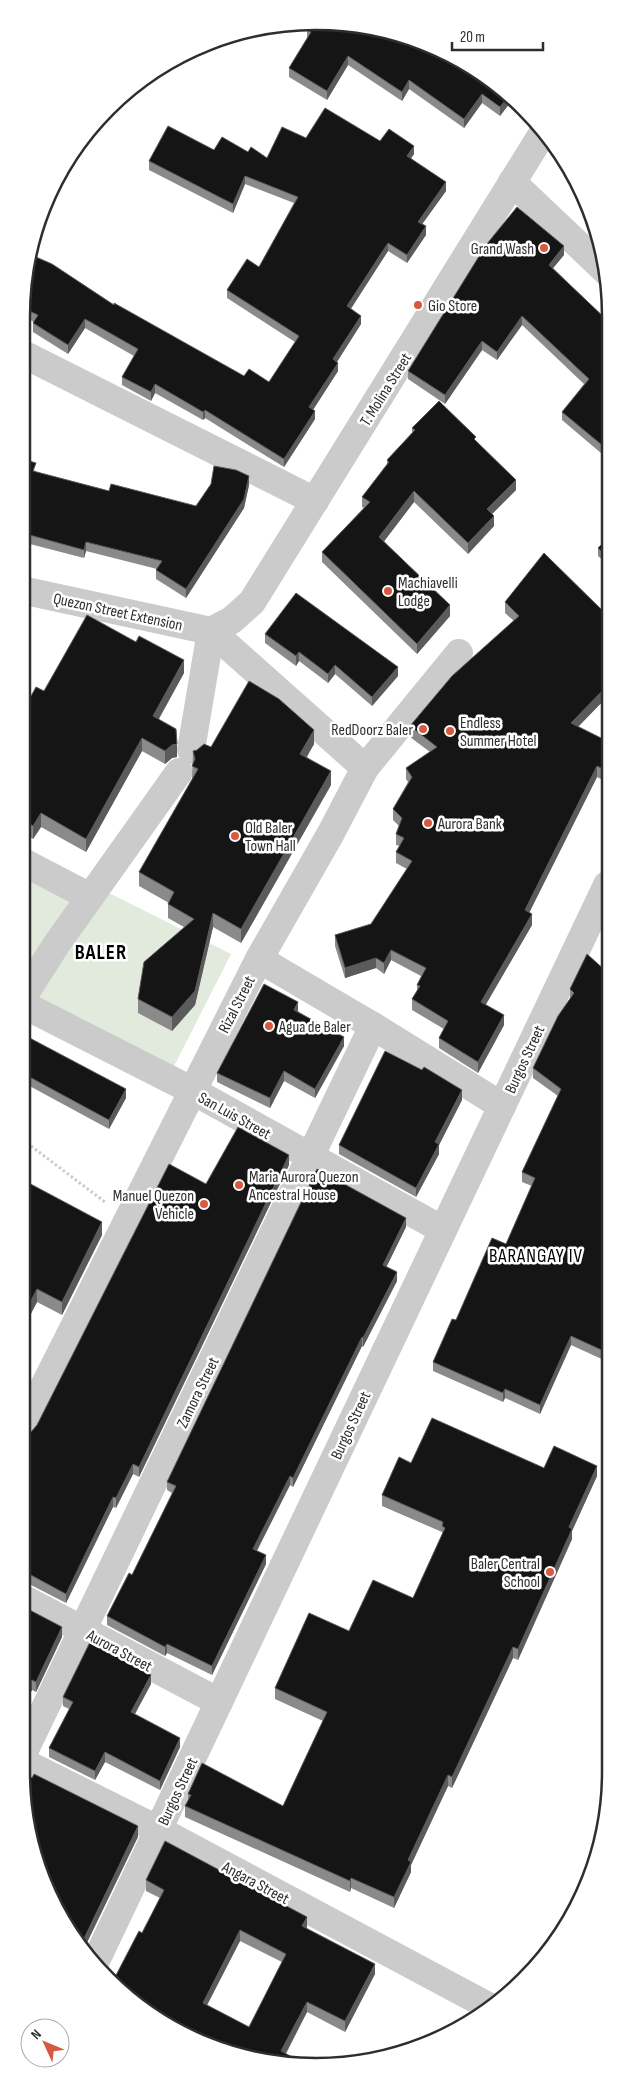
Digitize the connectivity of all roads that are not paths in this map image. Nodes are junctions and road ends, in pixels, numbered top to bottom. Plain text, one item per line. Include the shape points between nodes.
1 (540, 138) edge
2 (512, 182) junction
3 (597, 263) edge
4 (30, 358) edge
5 (315, 502) junction
6 (30, 592) edge
7 (210, 631) junction
8 (459, 653) dead end
9 (365, 768) junction
10 (30, 866) edge
11 (602, 896) edge
12 (90, 897) junction
13 (259, 959) junction
14 (30, 986) edge
15 (30, 1008) edge
16 (374, 1026) junction
17 (192, 1091) junction
18 (502, 1106) junction
19 (311, 1156) junction
20 (443, 1230) junction
21 (30, 1412) edge
22 (30, 1602) edge
23 (83, 1630) junction
24 (219, 1702) junction
25 (30, 1740) edge
26 (30, 1764) edge
27 (159, 1830) junction
28 (97, 1956) edge
29 (484, 2004) edge

1 - 2 street, T. Molina Street
2 - 3 street
2 - 5 street, T. Molina Street
4 - 5 street
5 - 7 street, T. Molina Street via 252,602 232,620
6 - 7 street, Quezon Street Extension
7 - 9 street
7 - 12 street via 185,761
8 - 9 street, Rizal Street
9 - 13 street, Rizal Street
10 - 12 street
11 - 18 street, Burgos Street
12 - 14 street
13 - 16 street
13 - 17 street, Rizal Street
15 - 17 street, San Luis Street
16 - 18 street
16 - 19 street, Zamora Street
17 - 19 street, San Luis Street
17 - 21 street, Rizal Street
18 - 20 street, Burgos Street
19 - 20 street, San Luis Street
19 - 23 street, Zamora Street
20 - 24 street, Burgos Street
22 - 23 street, Aurora Street
23 - 24 street, Aurora Street
23 - 25 street, Zamora Street
24 - 27 street, Burgos Street
26 - 27 street, Angara Street
27 - 28 street, Burgos Street
27 - 29 street, Angara Street

